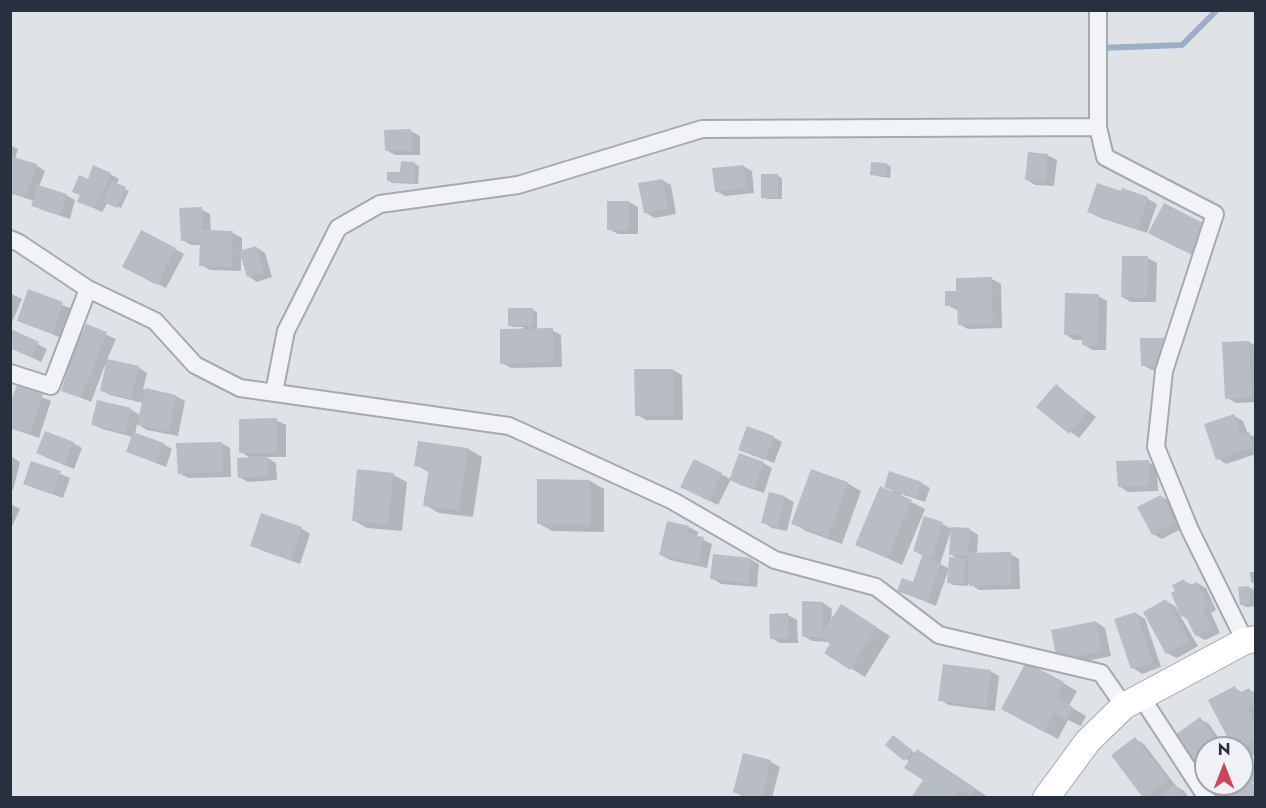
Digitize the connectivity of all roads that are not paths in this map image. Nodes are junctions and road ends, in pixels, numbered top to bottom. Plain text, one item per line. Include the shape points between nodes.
1 (1098, 10) edge
2 (1098, 127) junction
3 (10, 239) edge
4 (88, 289) junction
5 (10, 373) edge
6 (274, 392) junction
7 (1250, 640) edge
8 (1132, 700) junction
9 (1046, 798) edge
10 (1206, 798) edge

1 - 2 street
2 - 6 street via 702,129 518,185 380,204 338,228 286,331
2 - 7 street via 1105,157 1215,214 1164,371 1156,447 1191,530
3 - 4 street
4 - 5 street via 51,386
4 - 6 street via 155,321 195,365 240,388
6 - 8 street via 509,426 673,501 776,560 876,587 939,635 1101,673
7 - 8 main road
8 - 9 main road via 1088,741
8 - 10 street

